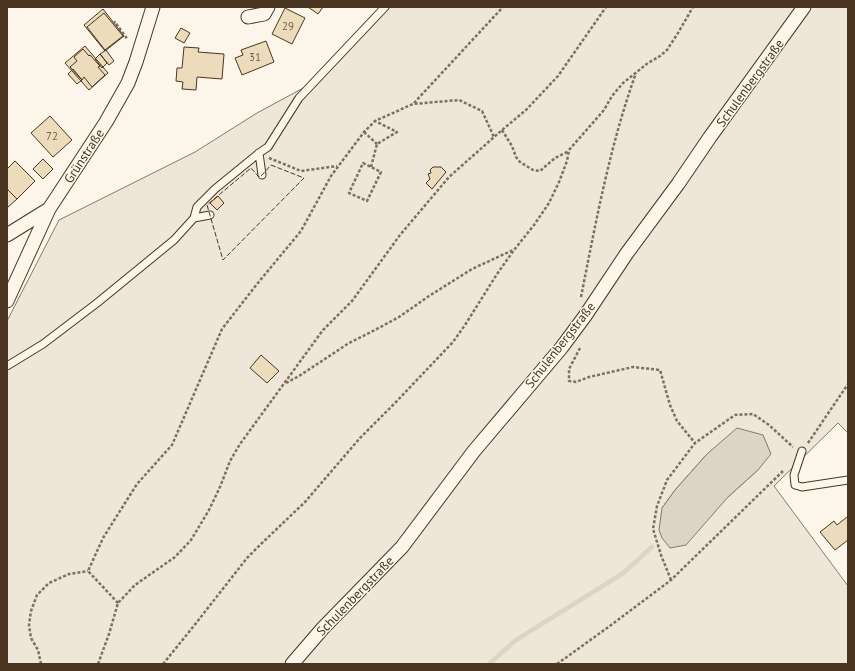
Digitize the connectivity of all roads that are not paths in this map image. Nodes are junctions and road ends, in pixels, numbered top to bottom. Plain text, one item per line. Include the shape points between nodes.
1 (153, 7) edge
2 (268, 7) edge
3 (385, 7) edge
4 (804, 7) edge
5 (248, 17) dead end
6 (259, 153) junction
7 (262, 175) dead end
8 (49, 209) junction
9 (210, 215) dead end
10 (194, 218) junction
11 (7, 235) edge
12 (7, 301) edge
13 (7, 366) edge
14 (801, 453) road end
15 (848, 480) edge
16 (292, 664) edge

1 - 8 street, Grünstraße via 128,83 106,122
2 - 5 street via 264,14
3 - 6 lane via 299,98 268,148
4 - 16 street, Schulenbergstraße via 562,347 474,451 402,547 323,628
6 - 7 lane
6 - 10 lane via 197,207
8 - 11 street
8 - 12 street, Grünstraße
9 - 10 lane
10 - 13 lane via 174,240 97,303 43,344
14 - 15 lane via 794,475 795,485 802,487

